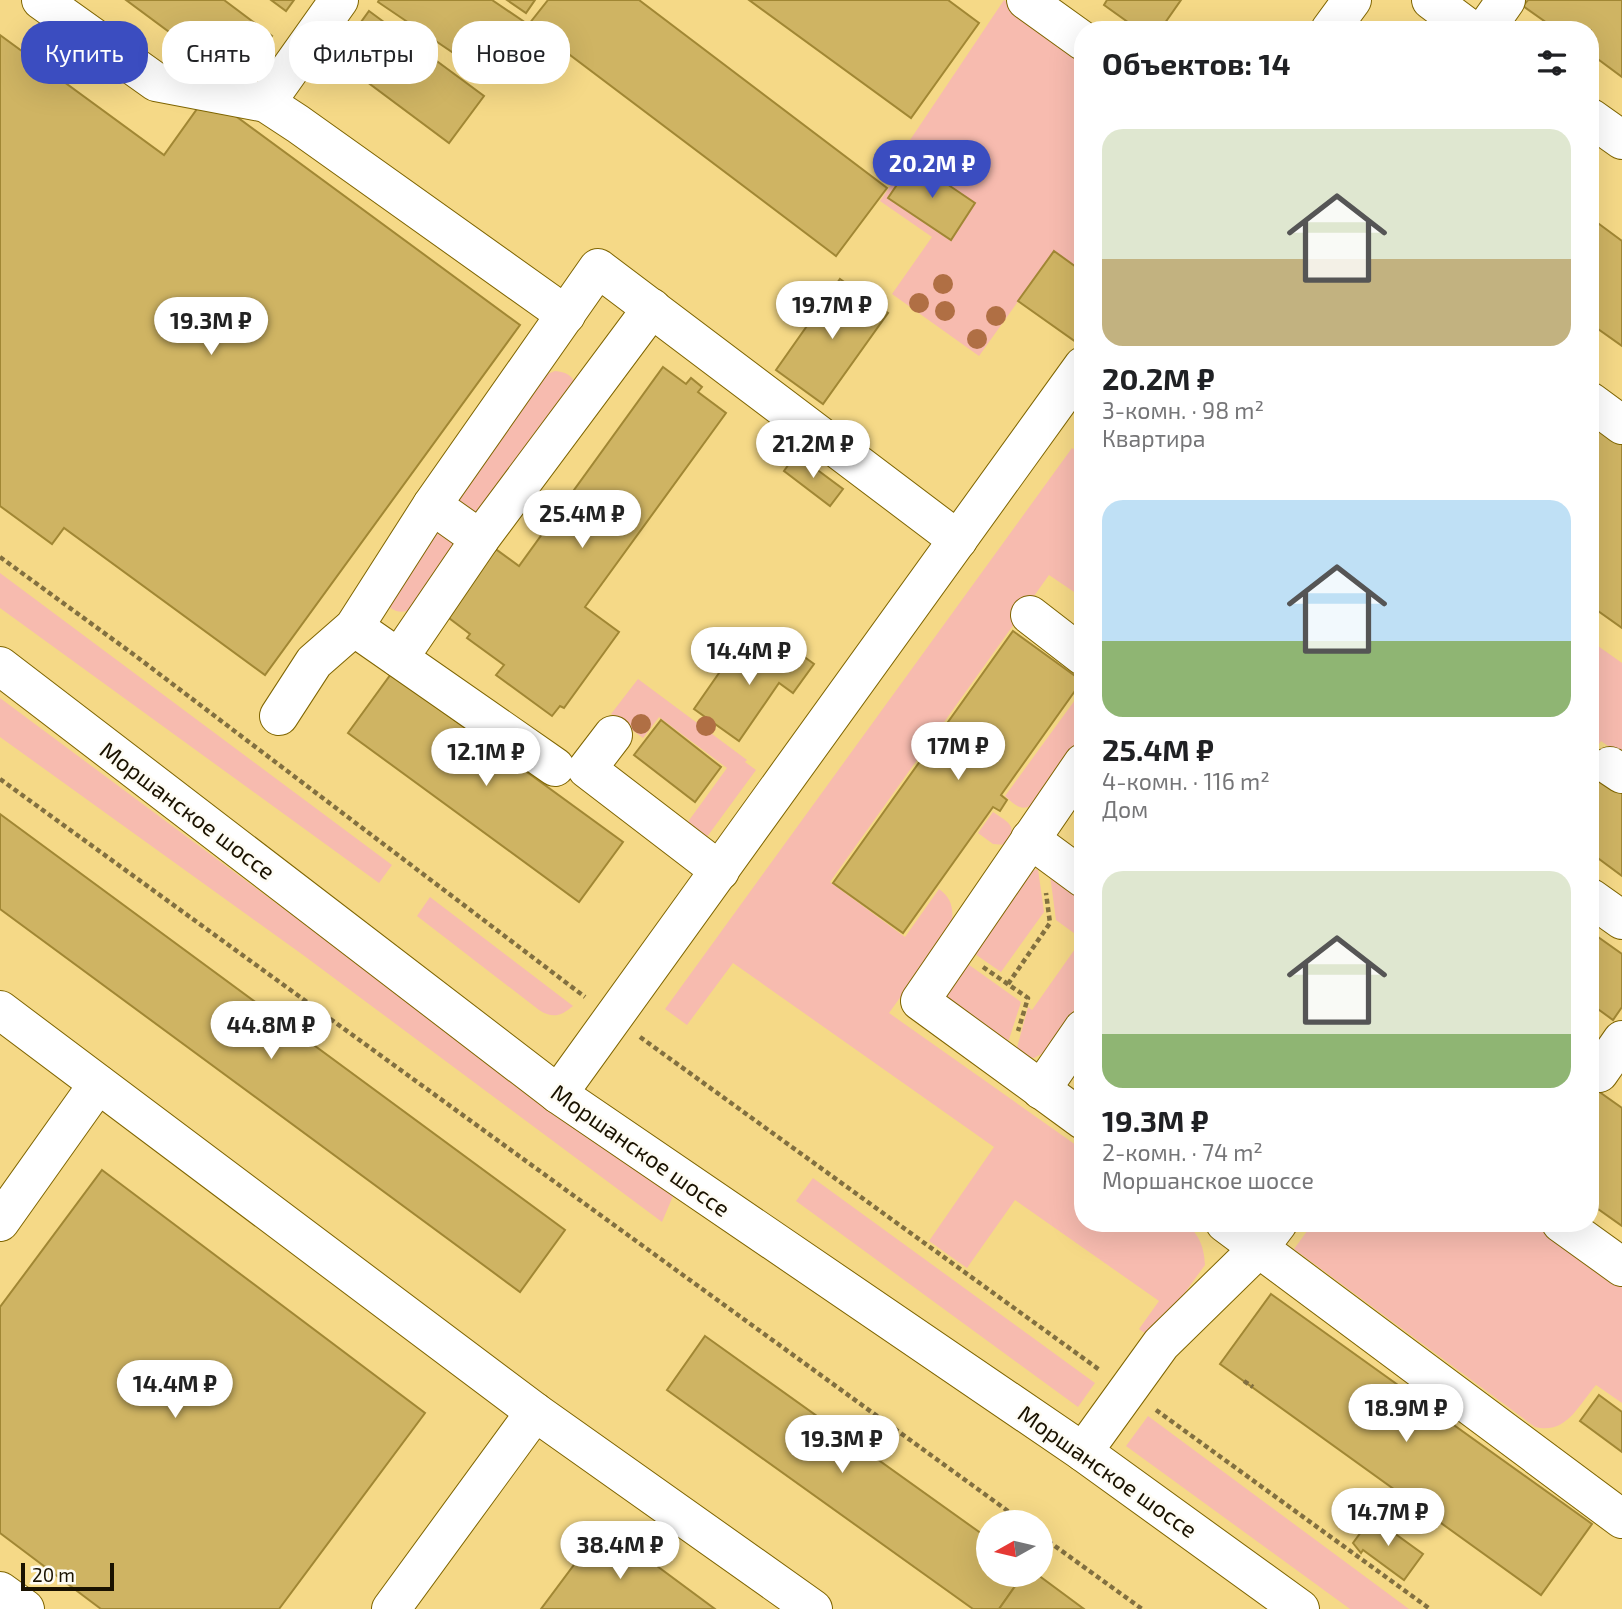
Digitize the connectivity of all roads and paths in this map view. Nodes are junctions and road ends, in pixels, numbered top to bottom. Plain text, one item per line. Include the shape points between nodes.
1 (41, 0) edge
2 (339, 0) edge
3 (1026, 0) edge
4 (1352, 0) edge
5 (1431, 0) edge
6 (1506, 0) edge
7 (1337, 21) edge
8 (1459, 21) edge
9 (1491, 21) edge
10 (1074, 35) edge
11 (265, 103) junction
12 (1599, 123) edge
13 (1622, 140) edge
14 (652, 308) junction
15 (566, 315) junction
16 (1074, 379) edge
17 (1599, 408) edge
18 (1622, 425) edge
19 (432, 505) junction
20 (480, 539) junction
21 (958, 540) junction
22 (0, 557) edge
23 (1030, 615) dead end
24 (354, 627) junction
25 (1074, 649) edge
26 (399, 658) junction
27 (0, 666) edge
28 (279, 716) dead end
29 (613, 735) dead end
30 (555, 767) dead end
31 (0, 779) edge
32 (1074, 779) edge
33 (1035, 843) junction
34 (720, 871) junction
35 (1074, 871) edge
36 (1599, 903) edge
37 (1622, 919) edge
38 (956, 948) junction
39 (1008, 984) junction
40 (0, 1010) edge
41 (614, 1018) junction
42 (1622, 1040) edge
43 (1074, 1042) edge
44 (1009, 1066) junction
45 (1604, 1077) edge
46 (98, 1084) junction
47 (1041, 1090) junction
48 (558, 1094) junction
49 (1074, 1114) edge
50 (0, 1222) edge
51 (1573, 1232) edge
52 (1268, 1236) edge
53 (1622, 1267) edge
54 (1244, 1381) dead end
55 (1253, 1387) dead end
56 (1129, 1391) junction
57 (535, 1412) junction
58 (1083, 1452) junction
59 (1006, 1510) edge
60 (1622, 1519) edge
61 (1054, 1545) edge
62 (0, 1591) edge
63 (25, 1609) edge
64 (391, 1609) edge
65 (813, 1609) edge
66 (1142, 1609) edge
67 (1300, 1609) edge
68 (1430, 1609) edge

1 - 11 main road via 156,82
2 - 11 main road
3 - 10 main road
4 - 7 main road
5 - 8 main road
6 - 9 main road
11 - 15 main road
12 - 13 main road
14 - 15 main road via 598,268
14 - 20 main road
14 - 21 main road
15 - 19 main road
16 - 21 main road
17 - 18 main road
19 - 20 main road
19 - 24 main road
20 - 26 main road
21 - 34 main road
22 - 41 path
23 - 25 main road
24 - 26 main road
24 - 28 main road via 314,662
26 - 30 main road
27 - 48 main road, Моршанское шоссе
29 - 34 main road via 587,769
31 - 59 path
32 - 33 main road
33 - 35 main road
33 - 38 main road
33 - 39 path via 1050,923
34 - 41 main road
36 - 37 main road
38 - 39 path
38 - 44 main road via 920,1001
39 - 44 path via 1028,998
40 - 46 main road
41 - 48 main road
41 - 56 path
42 - 45 main road
43 - 47 main road
44 - 47 main road
46 - 50 main road
46 - 57 main road
47 - 49 main road
48 - 58 main road, Моршанское шоссе
51 - 53 main road
52 - 56 main road via 1161,1344
52 - 60 main road
54 - 55 path
56 - 58 main road
56 - 68 path
57 - 64 main road
57 - 65 main road
58 - 67 main road, Моршанское шоссе
61 - 66 path
62 - 63 main road

